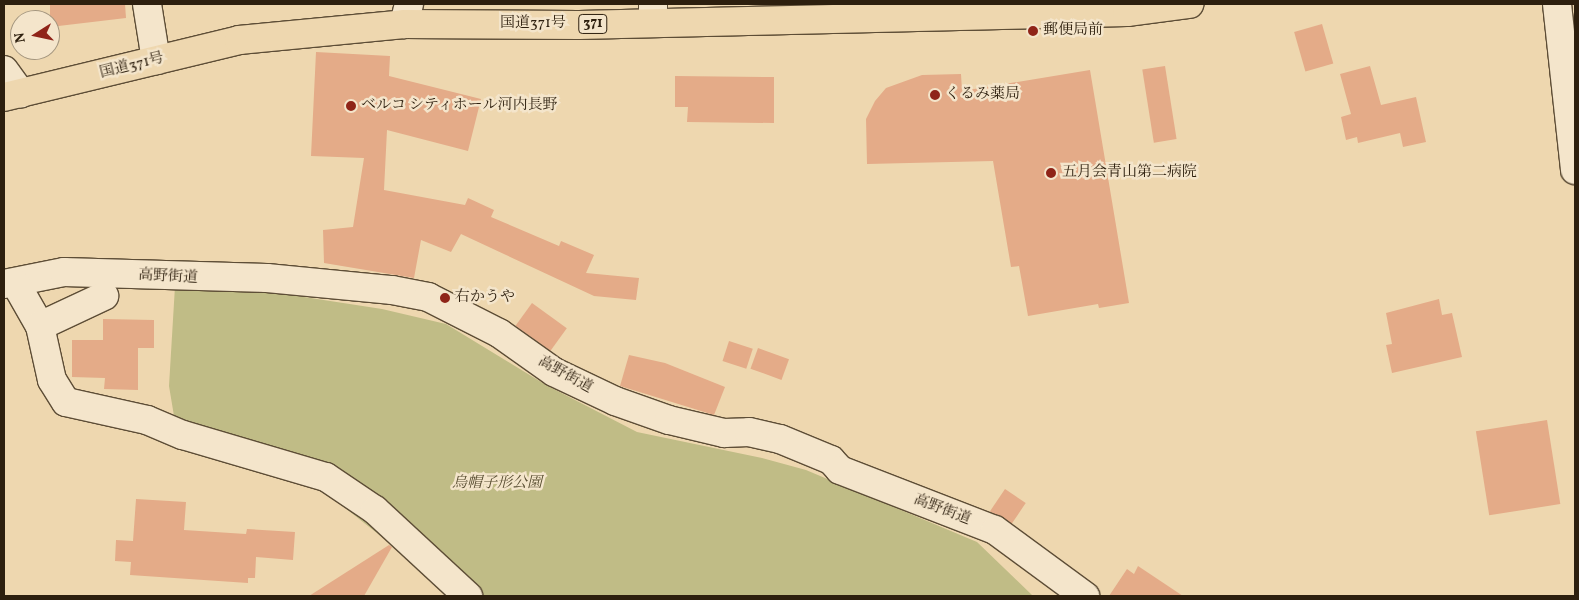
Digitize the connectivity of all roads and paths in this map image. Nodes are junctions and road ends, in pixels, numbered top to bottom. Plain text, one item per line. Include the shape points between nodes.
1 (146, 4) edge
2 (1189, 4) edge
3 (1557, 4) edge
4 (653, 13) edge
5 (406, 14) edge
6 (156, 60) junction
7 (4, 70) edge
8 (12, 95) edge
9 (1575, 154) edge
10 (10, 284) edge
11 (104, 296) dead end
12 (40, 326) junction
13 (468, 596) edge
14 (1085, 596) edge

1 - 6 street
2 - 4 highway, 国道371号 / 371 via 1126,12
3 - 9 street
4 - 5 highway, 国道371号 / 371
5 - 6 highway, 国道371号 / 371 via 239,40
6 - 8 highway, 国道371号 / 371
7 - 8 street
10 - 12 street
10 - 14 street, 高野街道 via 64,272 267,278 392,290 428,297 499,333 554,372 615,401 669,420 724,433 748,432 780,438 831,460 840,470 995,530
11 - 12 street
12 - 13 street via 52,380 66,402 147,420 183,435 326,477 374,510

